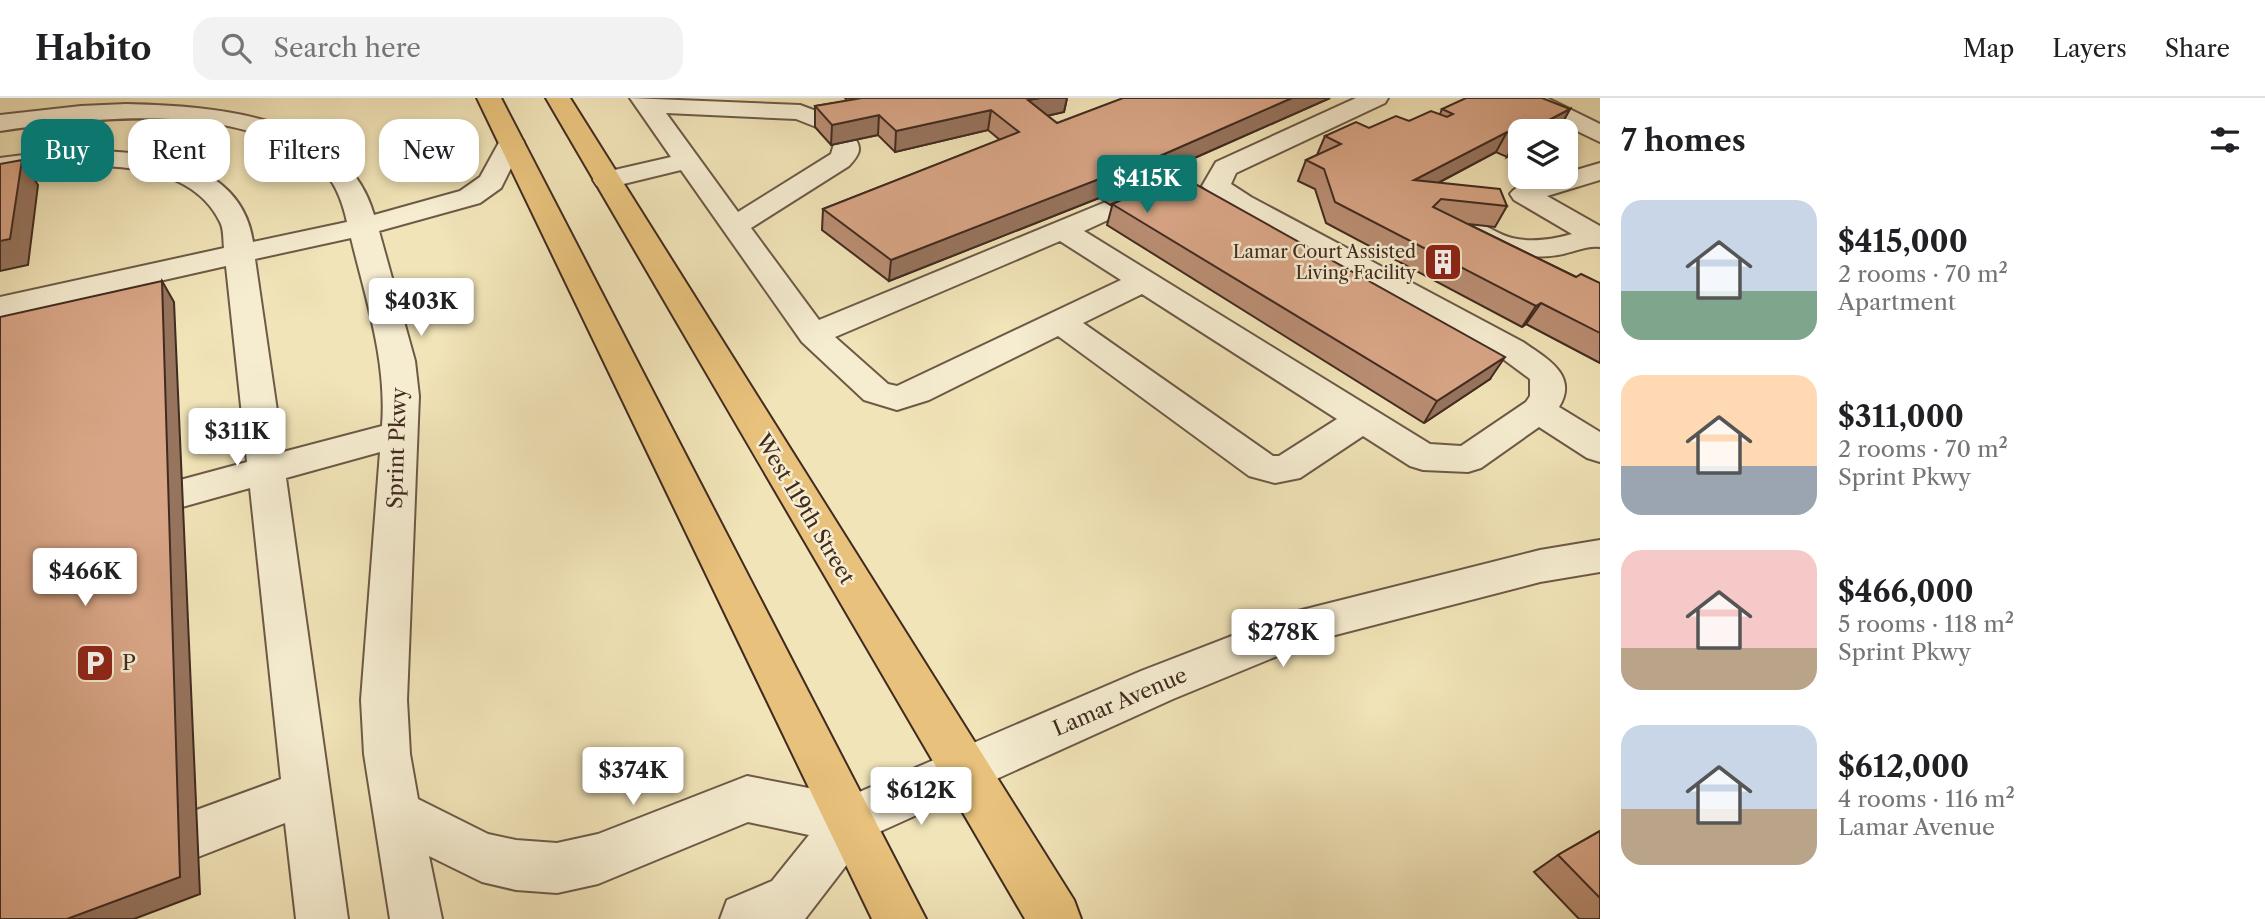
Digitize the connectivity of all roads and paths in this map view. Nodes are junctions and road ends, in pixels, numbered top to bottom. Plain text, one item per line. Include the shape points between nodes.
1 (2, 98) edge
2 (489, 98) edge
3 (558, 98) edge
4 (1376, 98) edge
5 (1528, 98) edge
6 (645, 102) edge
7 (0, 106) edge
8 (0, 122) edge
9 (1600, 134) edge
10 (512, 142) junction
11 (687, 161) junction
12 (0, 166) edge
13 (1225, 168) junction
14 (1600, 171) edge
15 (1190, 179) edge
16 (607, 180) junction
17 (1524, 194) junction
18 (1496, 195) edge
19 (1113, 207) edge
20 (1461, 211) edge
21 (735, 226) junction
22 (362, 227) junction
23 (1062, 230) junction
24 (1599, 237) edge
25 (241, 254) junction
26 (1144, 281) junction
27 (0, 307) edge
28 (1060, 322) junction
29 (813, 335) junction
30 (1538, 410) junction
31 (1363, 419) junction
32 (400, 434) junction
33 (1600, 449) edge
34 (266, 469) junction
35 (182, 493) dead end
36 (1600, 556) edge
37 (964, 770) junction
38 (306, 793) junction
39 (396, 813) junction
40 (850, 820) junction
41 (198, 833) dead end
42 (322, 919) edge
43 (416, 919) edge
44 (746, 919) edge
45 (900, 919) edge
46 (1055, 919) edge

1 - 7 street
2 - 10 main road
3 - 16 main road, West 119th Street
4 - 13 street
5 - 9 street
6 - 11 street
6 - 21 street via 800,112 837,133 847,146 840,160
8 - 22 street, Sprint Pkwy via 130,110 206,114 256,125 311,148 330,164 357,204
10 - 22 street via 491,182 470,197
10 - 40 main road
11 - 16 street
11 - 21 street
12 - 25 street via 92,158 180,172 217,193 229,206
13 - 15 street
13 - 30 street via 1216,186 1241,203 1511,349 1547,375 1547,398
14 - 17 street
16 - 37 main road, West 119th Street
17 - 18 street
17 - 24 street
19 - 23 street
20 - 24 street via 1478,234 1526,250 1563,247
21 - 29 street
22 - 25 street
22 - 32 street, Sprint Pkwy via 398,361
23 - 26 street
23 - 29 street
25 - 27 street
25 - 34 street
26 - 28 street
26 - 31 street
28 - 29 street via 897,398 876,392
28 - 31 street via 1262,467 1287,469
30 - 31 street via 1468,459 1423,457
30 - 33 street
32 - 34 street
32 - 39 street, Sprint Pkwy via 384,700
34 - 35 street
34 - 38 street
36 - 37 street, Lamar Avenue via 1539,566 1309,624
37 - 40 street, Lamar Avenue
37 - 46 main road, West 119th Street
38 - 41 street
38 - 42 street
39 - 40 street via 482,857 557,868 598,859 747,799
39 - 43 street, Sprint Pkwy
40 - 44 street via 790,899
40 - 45 main road

